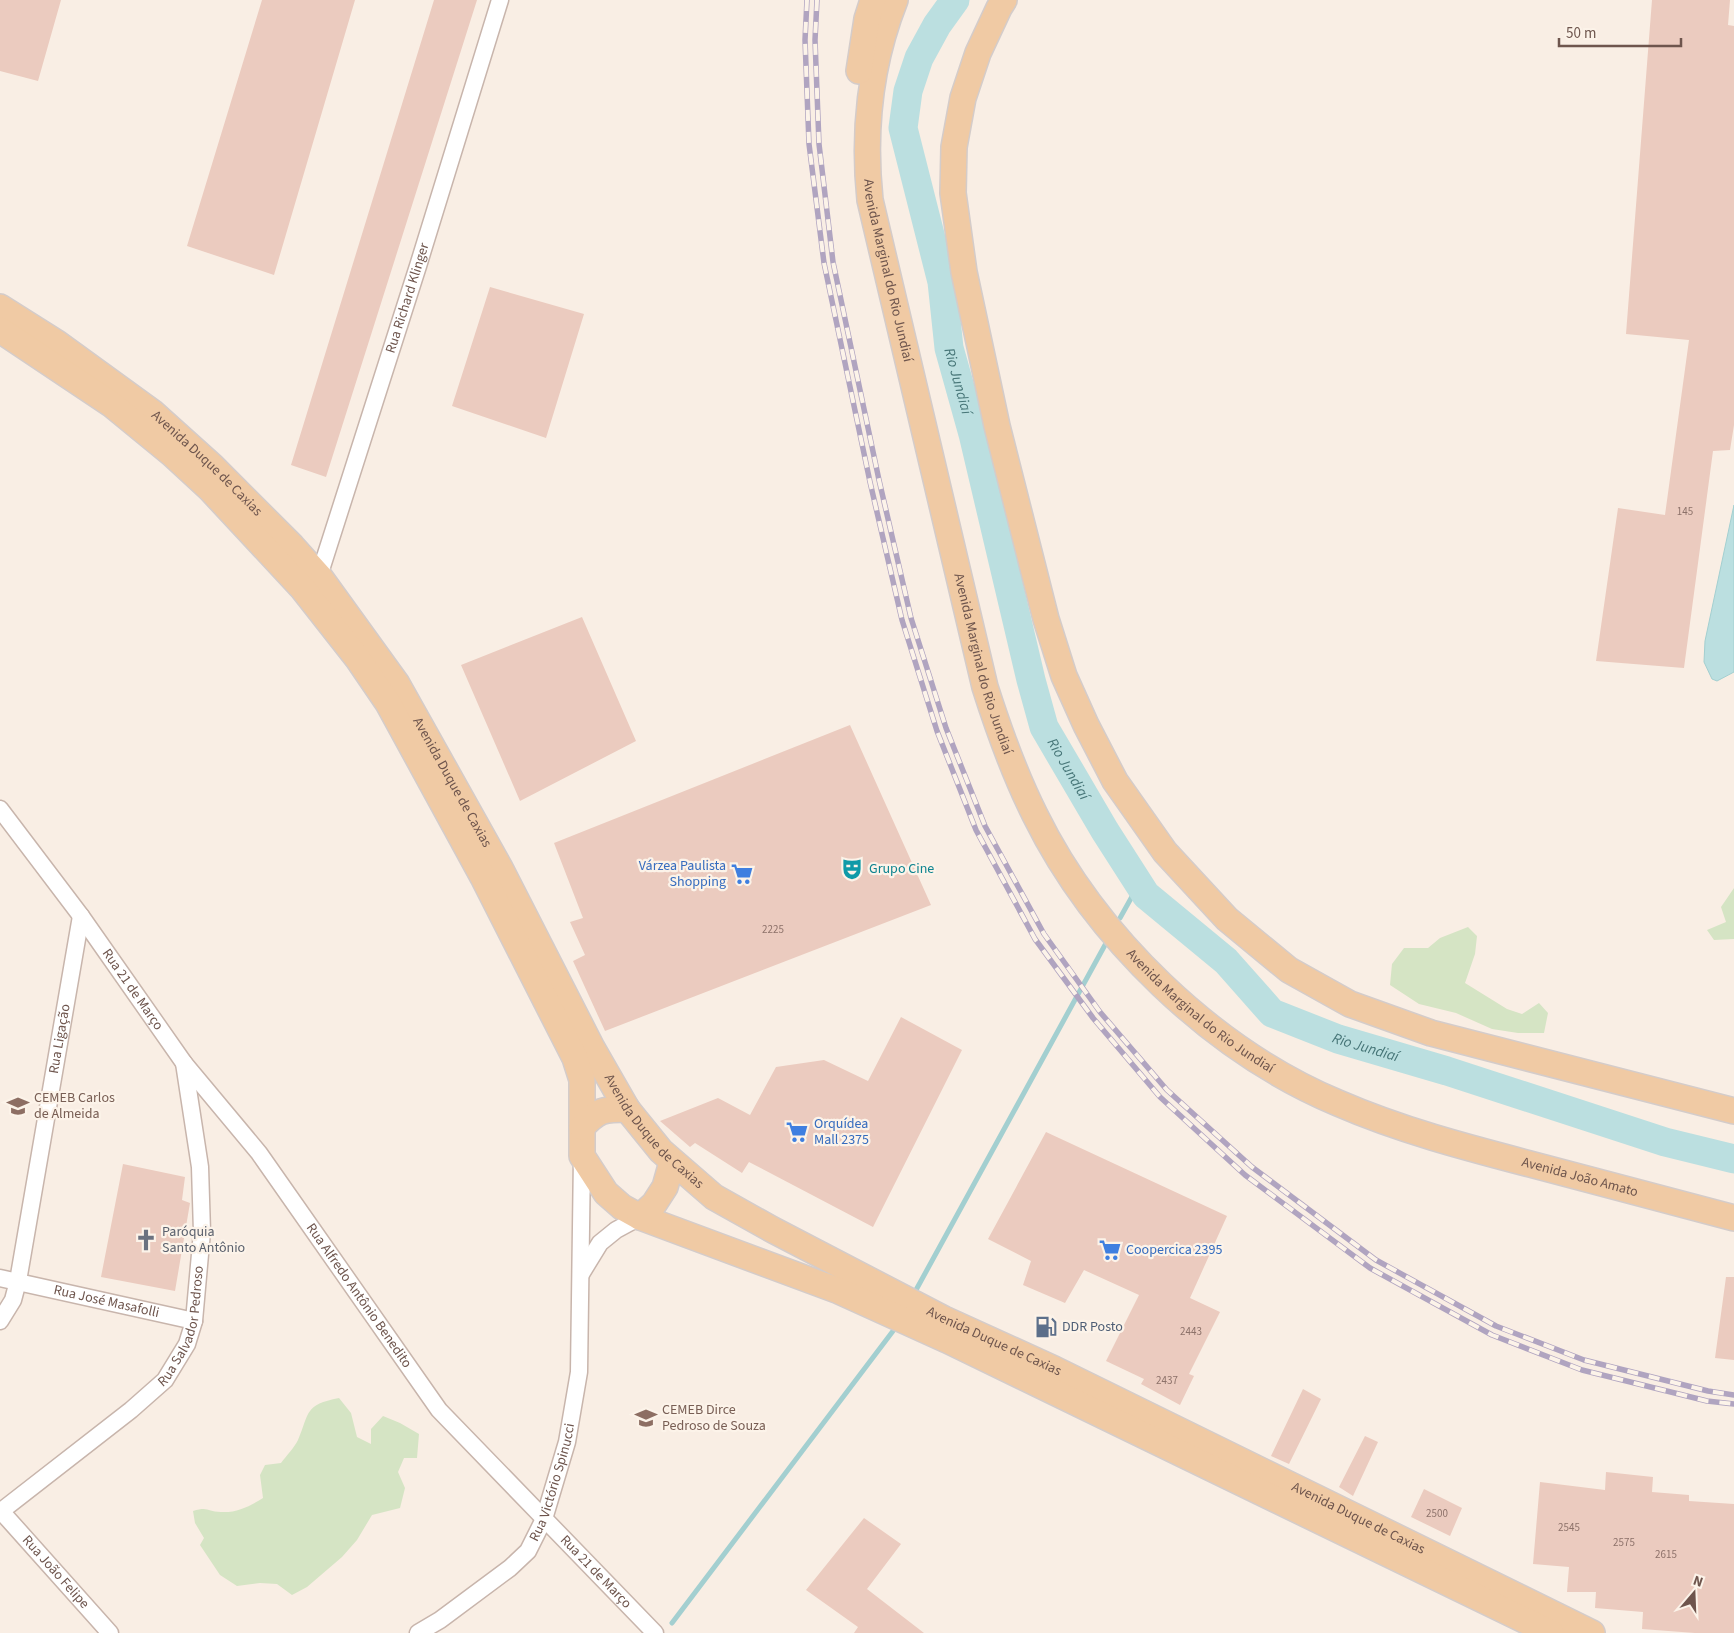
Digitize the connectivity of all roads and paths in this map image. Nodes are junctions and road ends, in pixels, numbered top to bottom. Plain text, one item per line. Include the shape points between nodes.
1 (500, 0) edge
2 (873, 0) edge
3 (895, 0) edge
4 (1004, 0) edge
5 (867, 164) junction
6 (0, 307) edge
7 (0, 330) edge
8 (311, 583) junction
9 (0, 809) edge
10 (81, 916) junction
11 (184, 1063) junction
12 (627, 1109) junction
13 (1734, 1111) edge
14 (582, 1127) junction
15 (1427, 1137) joint
16 (582, 1156) junction
17 (672, 1162) junction
18 (640, 1218) junction
19 (1734, 1218) edge
20 (581, 1274) junction
21 (0, 1278) edge
22 (18, 1281) junction
23 (0, 1321) edge
24 (194, 1321) junction
25 (0, 1512) edge
26 (544, 1519) junction
27 (646, 1630) edge
28 (110, 1633) edge
29 (418, 1633) edge
30 (1550, 1633) edge
31 (1592, 1633) edge

1 - 8 street, Rua Richard Klinger via 421,256
2 - 5 main road via 867,19 857,91 857,130
3 - 5 main road, Avenida Marginal do Rio Jundiaí via 886,23 871,91
4 - 13 main road via 978,52 963,98 954,147 952,192 964,272 997,426 1046,619 1064,676 1115,781 1164,852 1227,919 1289,970 1350,1004 1431,1033
5 - 15 main road, Avenida Marginal do Rio Jundiaí via 870,200 880,246 985,687 1006,752 1040,824 1072,881 1116,936 1172,996 1223,1038 1282,1076 1322,1096
6 - 8 main road, Avenida Duque de Caxias via 65,348 152,412 292,546
7 - 8 main road, Avenida Duque de Caxias via 111,404 172,454
8 - 12 main road, Avenida Duque de Caxias via 397,684 500,868 592,1048
8 - 14 main road, Avenida Duque de Caxias via 388,703 483,877 575,1058 582,1080
9 - 10 street
10 - 11 street, Rua 21 de Março
10 - 22 street, Rua Ligação
11 - 24 street, Rua Salvador Pedroso via 200,1167 202,1232
11 - 26 street, Rua Alfredo Antônio Benedito via 259,1153 439,1410
12 - 14 main road via 610,1109 595,1114
12 - 17 main road, Avenida Duque de Caxias
14 - 16 main road, Avenida Duque de Caxias
15 - 19 main road, Avenida João Amato
16 - 18 main road via 606,1193
16 - 20 street, Rua Victório Spinucci
17 - 18 main road via 665,1186
17 - 31 main road, Avenida Duque de Caxias via 714,1197 944,1319 1054,1369
18 - 20 street via 616,1230 600,1243
18 - 30 main road, Avenida Duque de Caxias via 839,1291 947,1340
20 - 26 street, Rua Victório Spinucci via 579,1372 567,1442
21 - 22 street, Rua José Masafolli
22 - 23 street, Rua Ligação via 13,1300
22 - 24 street, Rua José Masafolli
24 - 25 street, Rua Salvador Pedroso via 188,1344 166,1380
25 - 28 street, Rua João Felipe
26 - 27 street, Rua 21 de Março
26 - 29 street, Rua Victório Spinucci via 528,1551 510,1568

